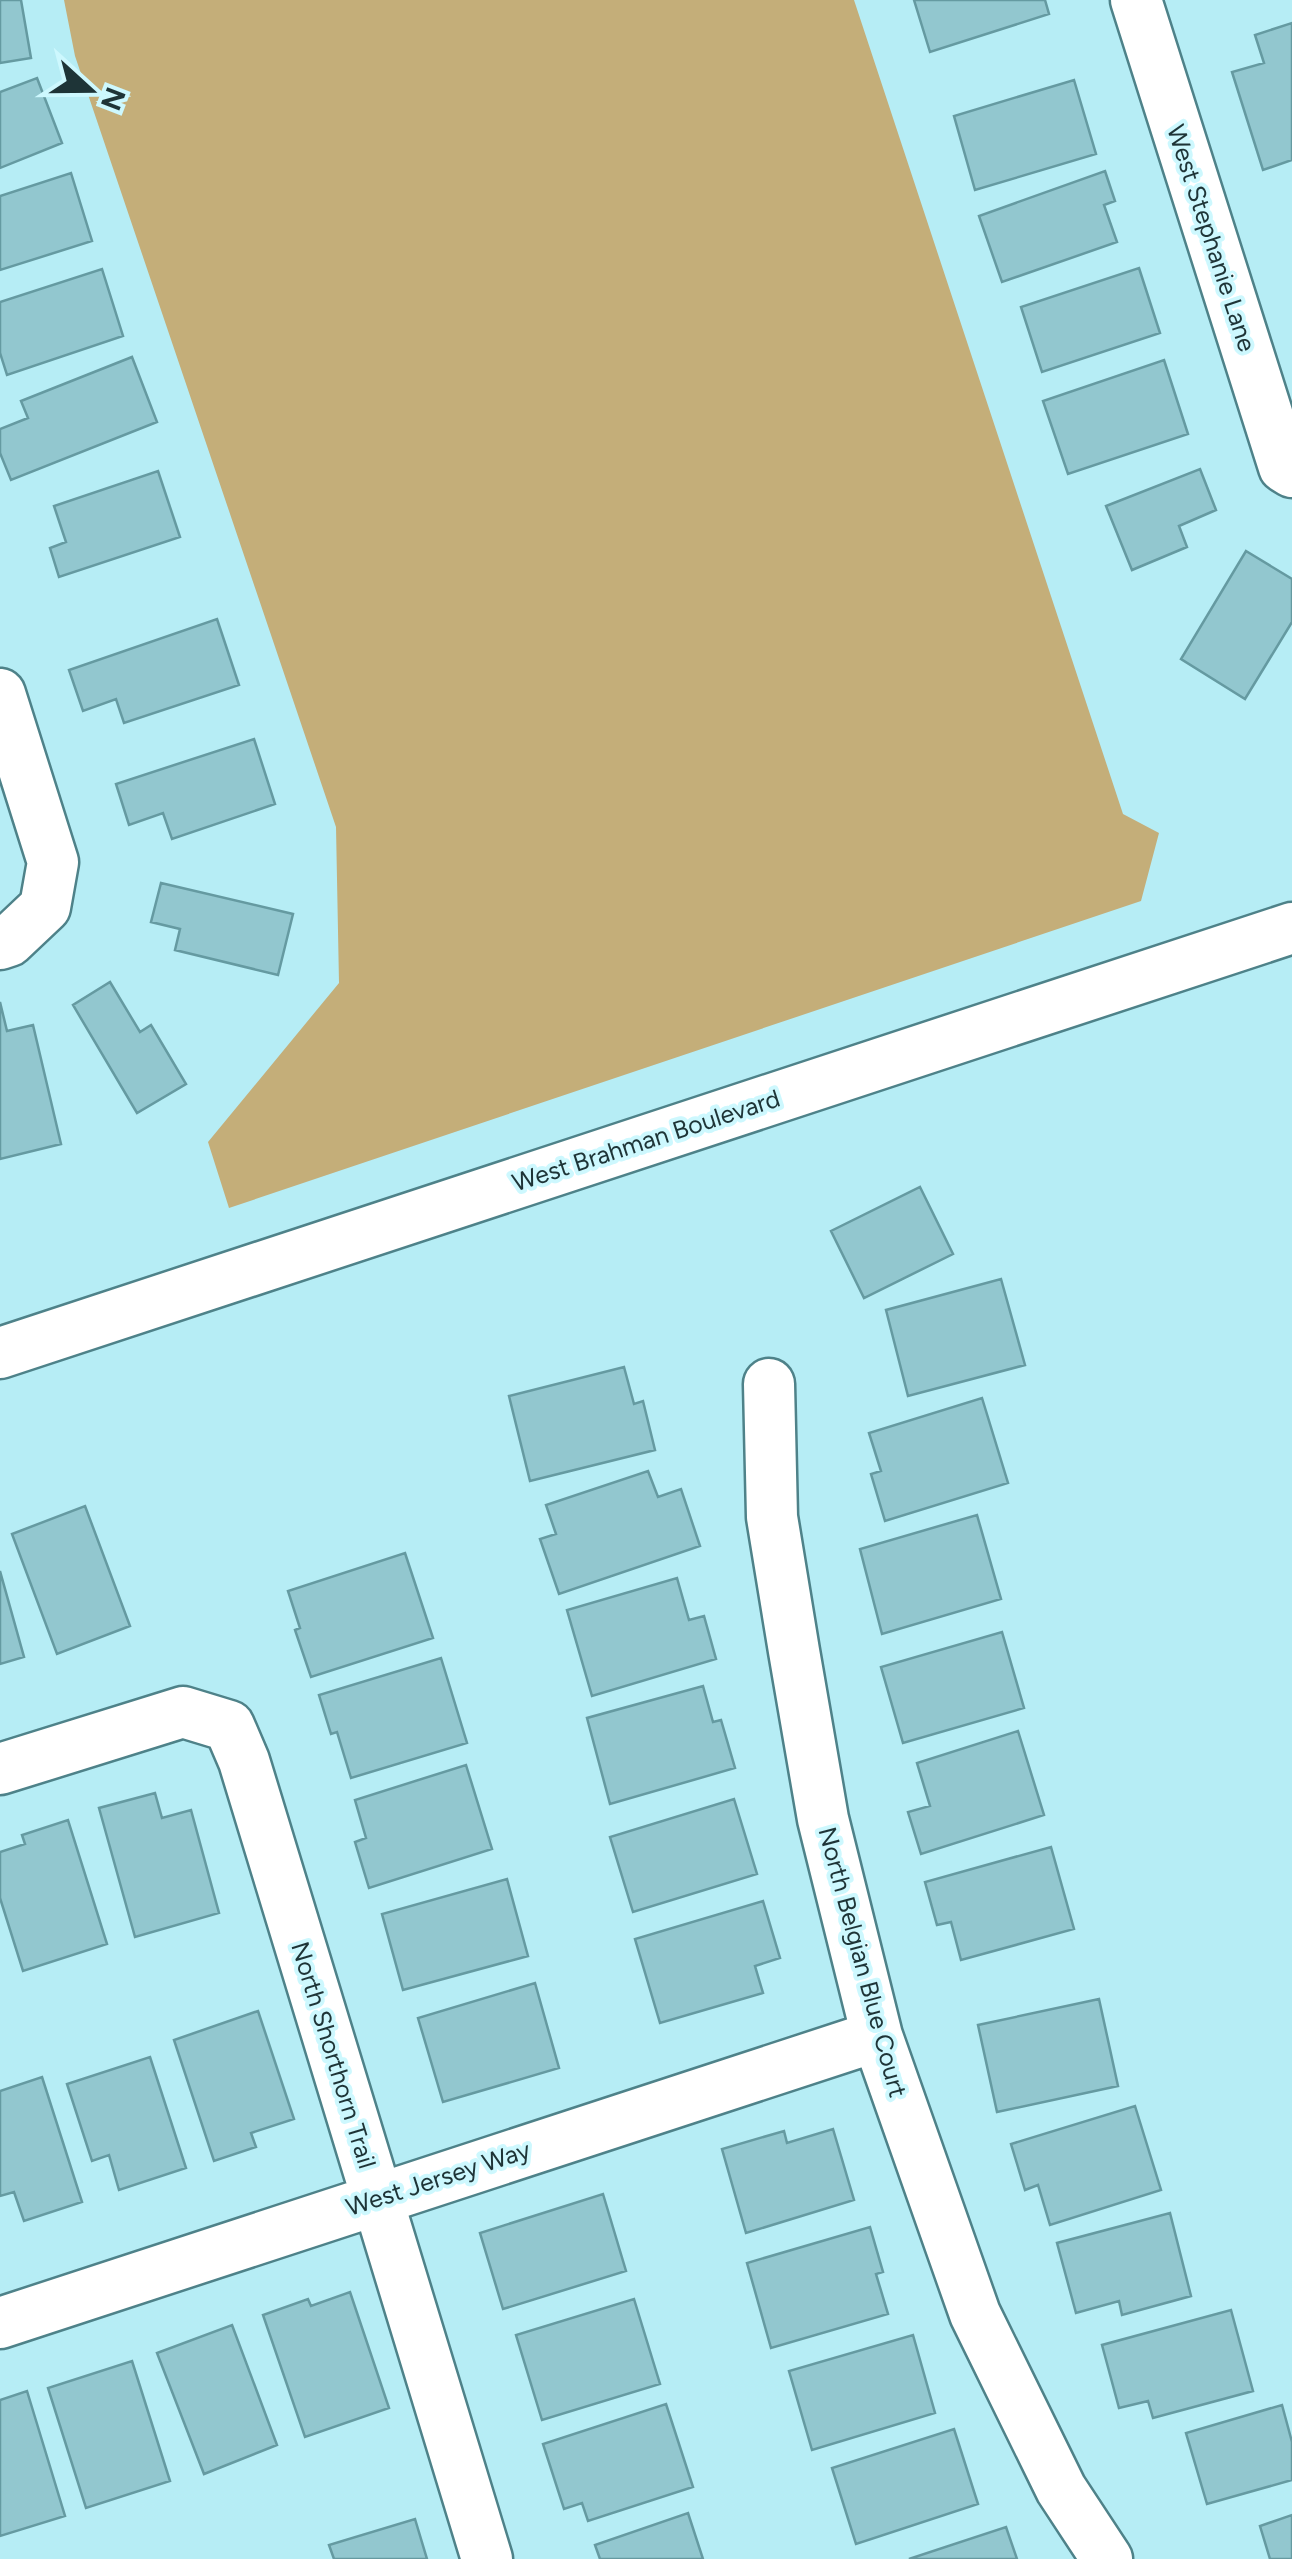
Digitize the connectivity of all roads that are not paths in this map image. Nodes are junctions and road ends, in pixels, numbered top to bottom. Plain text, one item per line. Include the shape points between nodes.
1 (1138, 0) edge
2 (1292, 472) edge
3 (0, 694) edge
4 (1292, 928) edge
5 (0, 944) edge
6 (0, 1353) edge
7 (769, 1384) dead end
8 (0, 1769) edge
9 (877, 2036) junction
10 (377, 2198) junction
11 (0, 2323) edge
12 (486, 2559) edge
13 (1106, 2559) edge

1 - 2 street, West Stephanie Lane via 1284,467
3 - 5 street via 52,862 45,906
4 - 6 street, West Brahman Boulevard
7 - 9 street, North Belgian Blue Court via 772,1517 823,1819
8 - 10 street, North Shorthorn Trail via 183,1712 229,1726
9 - 10 street, West Jersey Way
9 - 13 street, North Belgian Blue Court via 975,2314 1061,2488
10 - 11 street, West Jersey Way
10 - 12 street, North Shorthorn Trail

